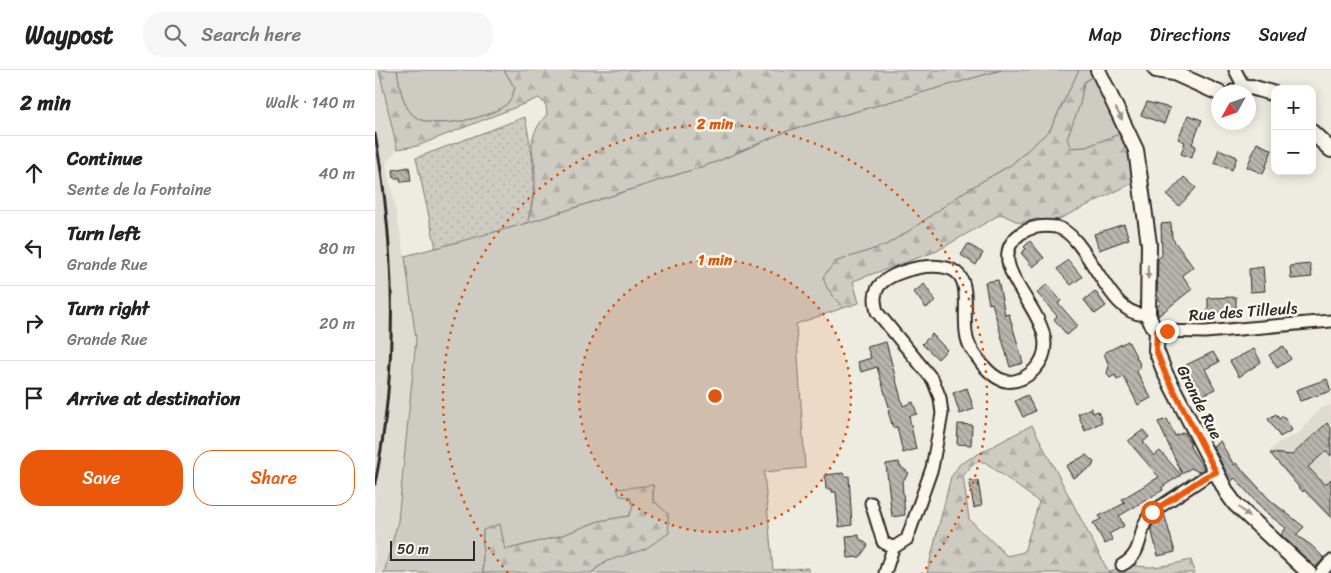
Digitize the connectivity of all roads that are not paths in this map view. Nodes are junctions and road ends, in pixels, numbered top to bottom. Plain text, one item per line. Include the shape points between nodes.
1 (1098, 70) edge
2 (1157, 70) edge
3 (1235, 70) edge
4 (1238, 85) edge
5 (1256, 88) edge
6 (1211, 89) edge
7 (1271, 92) edge
8 (1316, 136) edge
9 (1331, 150) edge
10 (1149, 314) junction
11 (1331, 321) edge
12 (1157, 331) junction
13 (1210, 475) junction
14 (871, 503) dead end
15 (893, 548) junction
16 (1331, 560) edge
17 (1122, 564) dead end
18 (885, 573) edge
19 (1309, 573) edge
20 (1321, 573) edge

1 -> 10 street, Grande Rue via 1135,150 1149,244
2 - 6 street via 1174,73
3 - 4 street
5 - 7 street
8 - 9 street
10 - 12 street, Grande Rue
10 - 15 street via 1137,314 1120,303 1077,244 1059,228 1036,226 1016,238 1007,261 1012,276 1039,321 1044,351 1034,370 1025,378 1006,381 988,372 968,342 965,288 959,275 946,267 928,266 905,272 880,285 874,301 877,312 933,380 942,414 933,468 907,539
11 - 12 street, Rue des Tilleuls via 1205,332
12 - 13 street, Grande Rue via 1156,350
13 - 17 street via 1150,514 1135,555
13 -> 19 street, Grande Rue via 1235,504
14 - 15 street via 883,542
15 - 18 street
16 - 20 street

